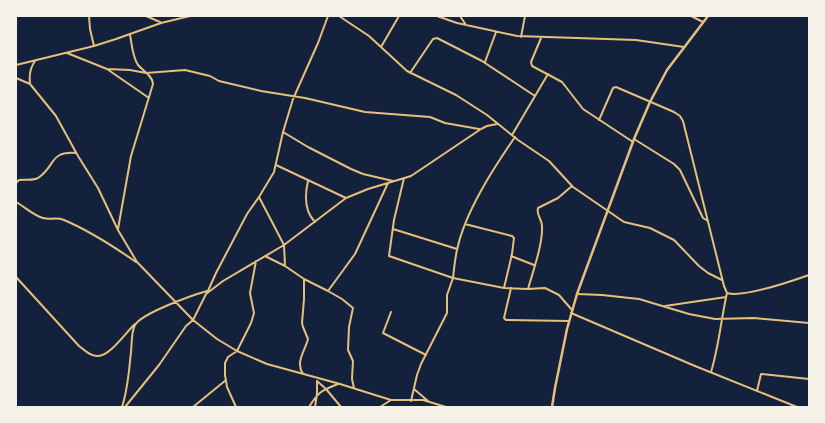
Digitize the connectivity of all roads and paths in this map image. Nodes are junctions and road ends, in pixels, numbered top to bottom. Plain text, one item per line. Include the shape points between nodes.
1 (89, 16) edge
2 (146, 16) edge
3 (190, 16) edge
4 (328, 16) edge
5 (339, 16) edge
6 (399, 16) edge
7 (437, 16) edge
8 (460, 16) edge
9 (525, 16) edge
10 (691, 16) edge
11 (708, 16) edge
12 (703, 22) junction
13 (161, 23) junction
14 (467, 26) junction
15 (496, 32) junction
16 (130, 34) junction
17 (522, 37) junction
18 (541, 38) junction
19 (94, 46) junction
20 (684, 46) junction
21 (381, 47) junction
22 (67, 53) junction
23 (36, 60) junction
24 (485, 62) junction
25 (16, 65) edge
26 (106, 69) junction
27 (146, 73) junction
28 (410, 73) junction
29 (548, 74) junction
30 (16, 78) edge
31 (30, 84) junction
32 (294, 96) junction
33 (535, 96) junction
34 (149, 98) junction
35 (650, 102) junction
36 (599, 120) junction
37 (497, 124) junction
38 (481, 129) junction
39 (283, 132) junction
40 (514, 136) junction
41 (634, 141) junction
42 (76, 153) junction
43 (276, 165) junction
44 (404, 178) junction
45 (308, 181) junction
46 (394, 181) junction
47 (16, 183) edge
48 (388, 183) junction
49 (572, 185) junction
50 (259, 197) junction
51 (346, 198) junction
52 (16, 202) edge
53 (608, 211) junction
54 (708, 221) junction
55 (315, 222) junction
56 (465, 224) junction
57 (393, 229) junction
58 (118, 230) junction
59 (284, 245) junction
60 (457, 249) junction
61 (265, 256) junction
62 (511, 256) junction
63 (256, 261) junction
64 (137, 262) junction
65 (534, 265) junction
66 (285, 266) junction
67 (809, 275) edge
68 (16, 277) edge
69 (453, 278) junction
70 (304, 279) junction
71 (722, 280) junction
72 (504, 288) junction
73 (511, 288) junction
74 (528, 289) junction
75 (328, 291) junction
76 (207, 293) junction
77 (727, 293) junction
78 (577, 294) junction
79 (726, 297) junction
80 (176, 301) junction
81 (664, 306) junction
82 (571, 311) junction
83 (391, 312) dead end
84 (721, 319) junction
85 (193, 320) junction
86 (569, 321) junction
87 (809, 323) edge
88 (135, 324) junction
89 (237, 351) junction
90 (426, 355) junction
91 (711, 373) junction
92 (303, 374) junction
93 (317, 379) junction
94 (809, 379) edge
95 (226, 380) junction
96 (340, 384) junction
97 (355, 388) junction
98 (326, 389) junction
99 (414, 389) junction
100 (757, 391) junction
101 (317, 394) junction
102 (391, 400) junction
103 (411, 401) junction
104 (430, 402) junction
105 (386, 404) junction
106 (124, 407) edge
107 (193, 407) edge
108 (236, 407) edge
109 (309, 407) edge
110 (315, 407) edge
111 (341, 407) edge
112 (380, 407) edge
113 (384, 407) edge
114 (446, 407) edge
115 (552, 407) edge
116 (796, 407) edge

1 - 19 street
2 - 13 street
3 - 13 street
4 - 32 street
5 - 21 street via 367,34
6 - 21 street
7 - 14 street
8 - 14 street
9 - 17 street
10 - 12 street
11 - 12 street
12 - 20 street
13 - 16 street
14 - 15 street
15 - 17 street
15 - 24 street
16 - 19 street
16 - 27 street via 134,58
17 - 18 street
18 - 20 street via 636,40
18 - 29 street via 531,63
19 - 22 street
20 - 35 street via 667,70
21 - 28 street
22 - 23 street
22 - 26 street
23 - 25 street
23 - 31 street via 30,72
24 - 28 street via 435,38
24 - 33 street
26 - 27 street
26 - 34 street
27 - 32 street via 185,70 219,81
27 - 34 street via 153,81
28 - 37 street via 456,95
29 - 33 street
29 - 36 street via 562,82 583,109
30 - 31 street
31 - 42 street via 56,116
32 - 38 street via 365,112 424,116 445,123
32 - 39 street
33 - 40 street
34 - 58 street via 131,156
35 - 36 street via 614,87
35 - 41 street
35 - 54 street via 674,112 682,119
36 - 41 street
37 - 38 street
37 - 40 street
38 - 44 street via 418,172
39 - 43 street
39 - 46 street via 350,169
40 - 49 street via 553,164
40 - 56 street via 476,200
41 - 53 street
41 - 54 street via 680,170 703,218
42 - 47 street via 59,155 37,178 19,180
42 - 58 street via 98,188
43 - 45 street
43 - 50 street
44 - 46 street
44 - 57 street
45 - 51 street
45 - 55 street via 306,200 310,217
46 - 48 street
48 - 51 street
48 - 75 street via 355,254
49 - 53 street
49 - 65 street via 558,198 538,208 542,226
50 - 59 street
50 - 76 street via 247,214
51 - 55 street
52 - 64 street via 42,218 59,218 73,224
53 - 71 street via 626,223 650,228 674,240 699,266
53 - 78 street
54 - 71 street
55 - 59 street
56 - 60 street
56 - 62 street via 513,237
57 - 60 street
57 - 69 street via 389,256
58 - 64 street
59 - 61 street
59 - 66 street
60 - 69 street
61 - 63 street
61 - 66 street
62 - 65 street
62 - 72 street
63 - 76 street
63 - 89 street via 250,293 253,317
64 - 80 street
65 - 74 street
66 - 70 street
67 - 77 street via 772,287
68 - 88 street via 79,346 94,356 111,350
69 - 72 street
69 - 90 street via 447,295 447,313
70 - 75 street
70 - 92 street via 302,323 308,339 299,363
71 - 77 street
72 - 73 street
73 - 74 street
73 - 86 street via 504,318 506,320
74 - 82 street via 541,287 555,291
75 - 97 street via 352,308 348,350 353,361 352,379
76 - 80 street
76 - 85 street
77 - 79 street
78 - 81 street via 632,298
78 - 82 street
79 - 81 street
79 - 84 street
80 - 85 street
80 - 88 street
81 - 84 street via 694,315
82 - 86 street
82 - 91 street
83 - 90 street via 383,333
84 - 87 street via 754,318
84 - 91 street
85 - 89 street
85 - 106 street
86 - 115 street
88 - 106 street
89 - 92 street via 267,364
89 - 95 street via 228,357 225,363
90 - 99 street via 417,374
91 - 100 street
92 - 93 street
93 - 96 street
93 - 98 street
93 - 101 street
94 - 100 street via 761,374
95 - 107 street
95 - 108 street
96 - 97 street
96 - 98 street
97 - 102 street
98 - 101 street
98 - 111 street
99 - 103 street
99 - 104 street
100 - 116 street
101 - 109 street
101 - 110 street
102 - 103 street
102 - 105 street
103 - 104 street
104 - 114 street
105 - 112 street
105 - 113 street

